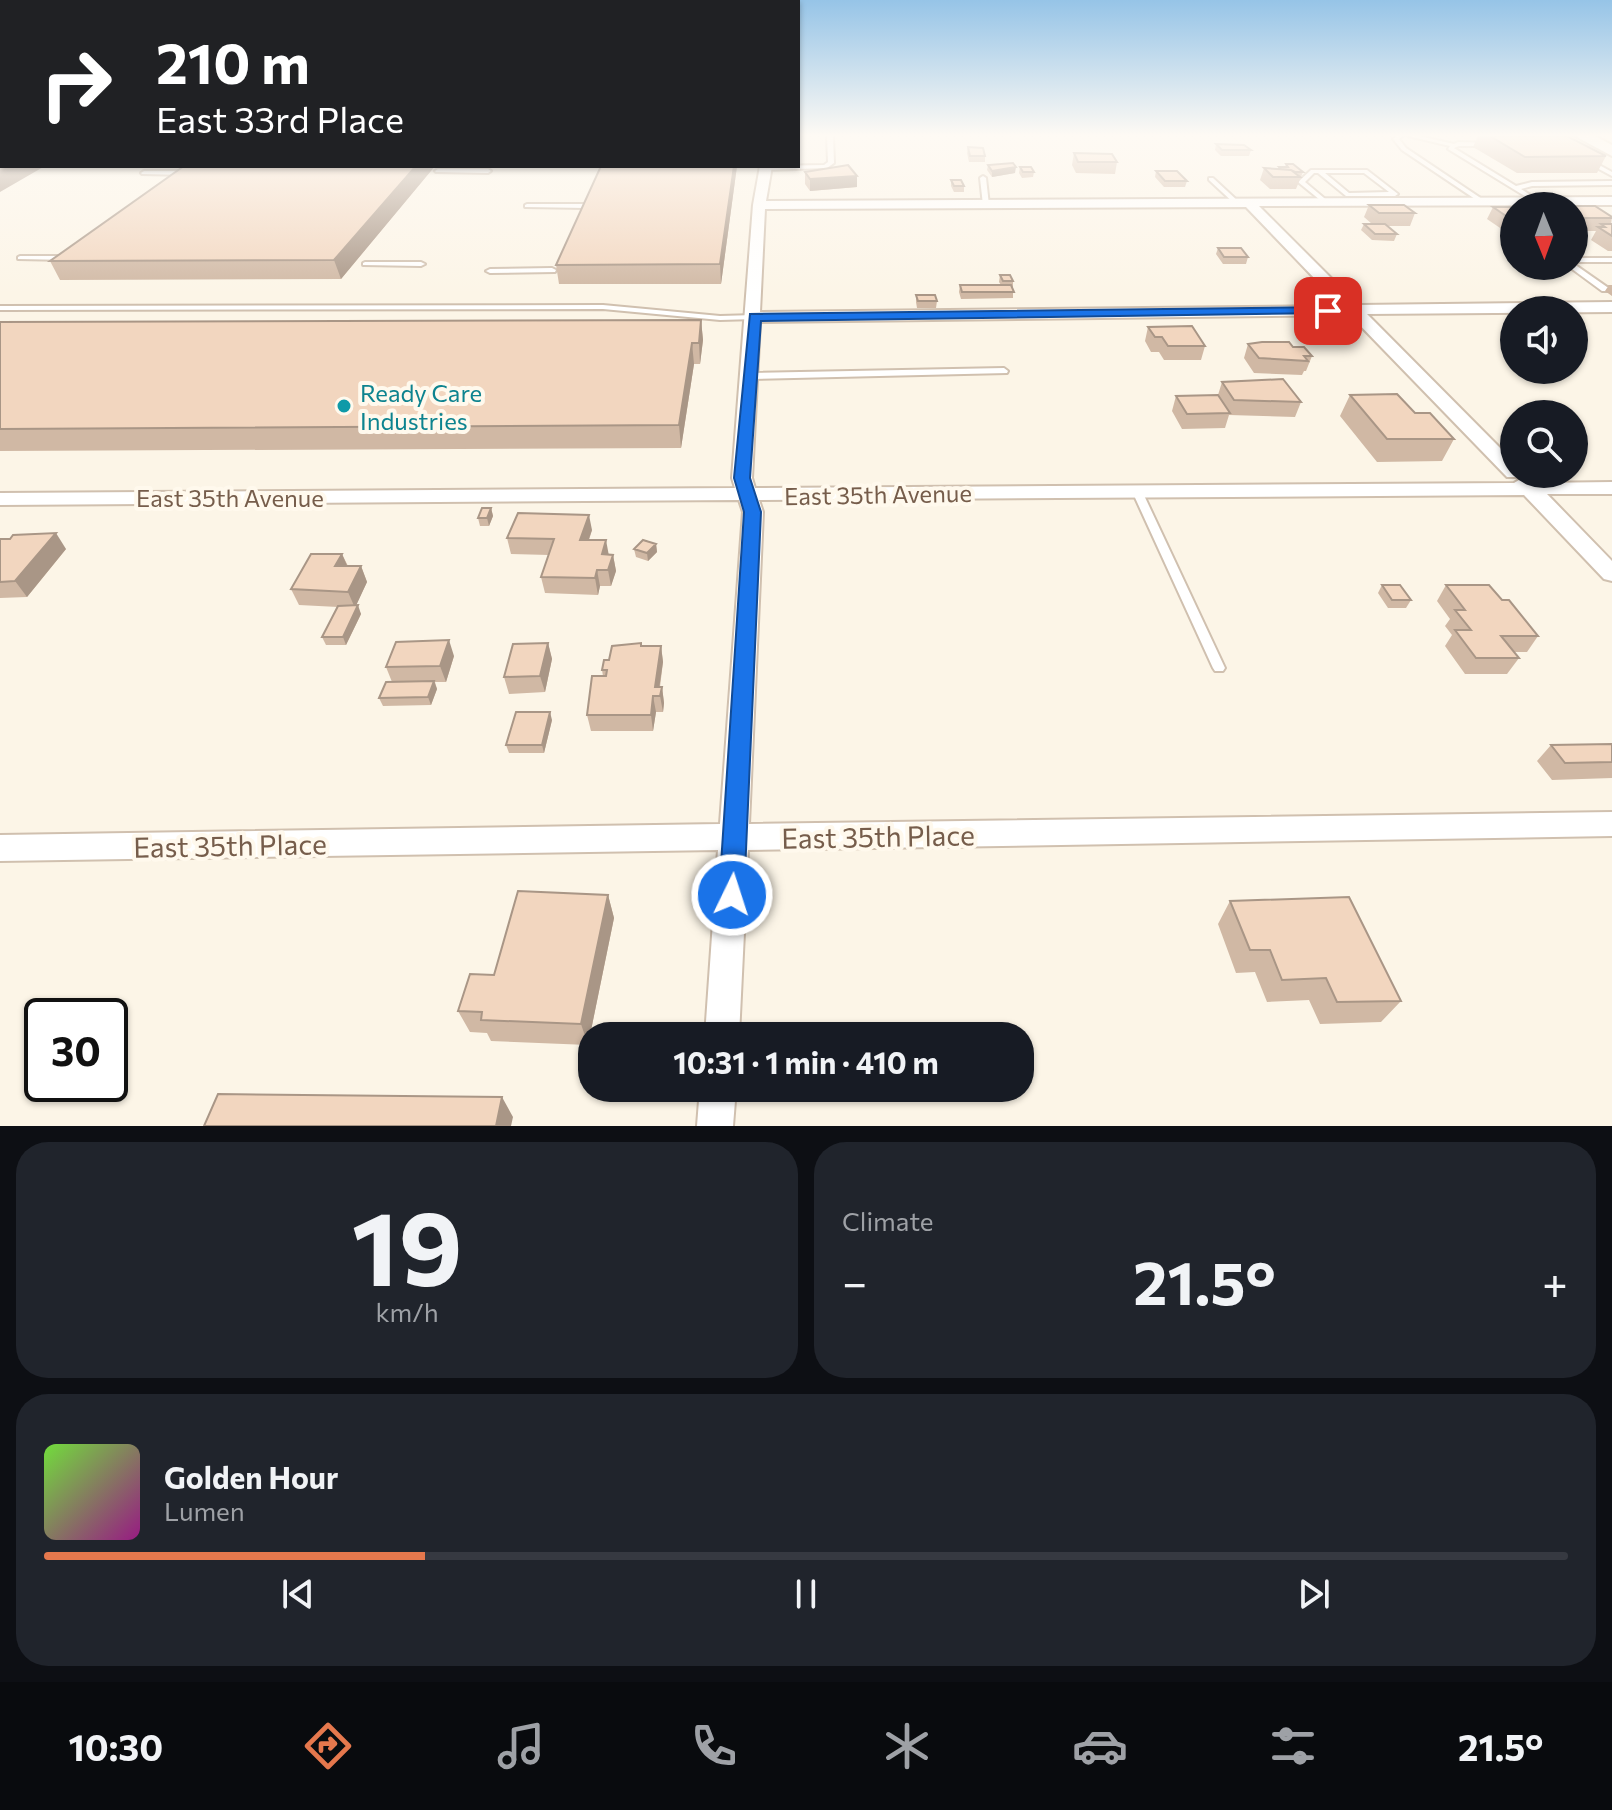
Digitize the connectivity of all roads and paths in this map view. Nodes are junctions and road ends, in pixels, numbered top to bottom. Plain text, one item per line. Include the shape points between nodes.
1 (762, 189) edge
2 (984, 189) edge
3 (1224, 189) edge
4 (1309, 189) edge
5 (1340, 189) edge
6 (1388, 189) edge
7 (1463, 189) edge
8 (1588, 201) edge
9 (1611, 201) edge
10 (1483, 202) junction
11 (1500, 202) edge
12 (1327, 203) junction
13 (1244, 204) junction
14 (759, 205) junction
15 (986, 205) junction
16 (527, 206) dead end
17 (586, 206) edge
18 (20, 258) dead end
19 (73, 258) edge
20 (1588, 260) edge
21 (1612, 260) edge
22 (365, 264) dead end
23 (421, 264) dead end
24 (552, 270) dead end
25 (490, 271) dead end
26 (1588, 277) edge
27 (1612, 289) edge
28 (409, 306) junction
29 (1612, 307) edge
30 (0, 308) edge
31 (125, 308) junction
32 (1356, 310) junction
33 (403, 316) dead end
34 (755, 317) junction
35 (114, 318) edge
36 (1004, 371) dead end
37 (750, 376) junction
38 (1500, 459) edge
39 (1500, 480) edge
40 (1588, 486) edge
41 (1528, 488) edge
42 (1612, 488) edge
43 (1137, 491) junction
44 (748, 495) junction
45 (0, 499) edge
46 (1612, 574) edge
47 (1219, 668) dead end
48 (1612, 824) edge
49 (736, 839) junction
50 (0, 848) edge
51 (723, 1022) edge
52 (717, 1102) edge
53 (715, 1126) edge

1 - 14 street
2 - 15 lane
3 - 13 lane
4 - 12 lane
5 - 6 lane via 1348,195 1395,194
7 - 10 lane
8 - 9 street
10 - 11 street
10 - 12 street
12 - 13 street
13 - 15 street
13 - 32 street
14 - 15 street
14 - 34 street
16 - 17 lane
18 - 19 lane
20 - 21 lane
22 - 23 lane
24 - 25 lane
26 - 27 lane
28 - 31 lane
28 - 33 lane
28 - 34 lane via 603,307
29 - 32 street
30 - 31 lane
31 - 35 lane
32 - 34 street
32 - 38 street
34 - 37 street
36 - 37 lane
37 - 44 street via 742,478
39 - 43 street, East 35th Avenue
40 - 42 street, East 35th Avenue
41 - 46 street
43 - 44 street, East 35th Avenue
43 - 47 lane
44 - 45 street, East 35th Avenue
44 - 49 street via 753,512
48 - 49 street, East 35th Place
49 - 50 street, East 35th Place
49 - 51 street
52 - 53 street

